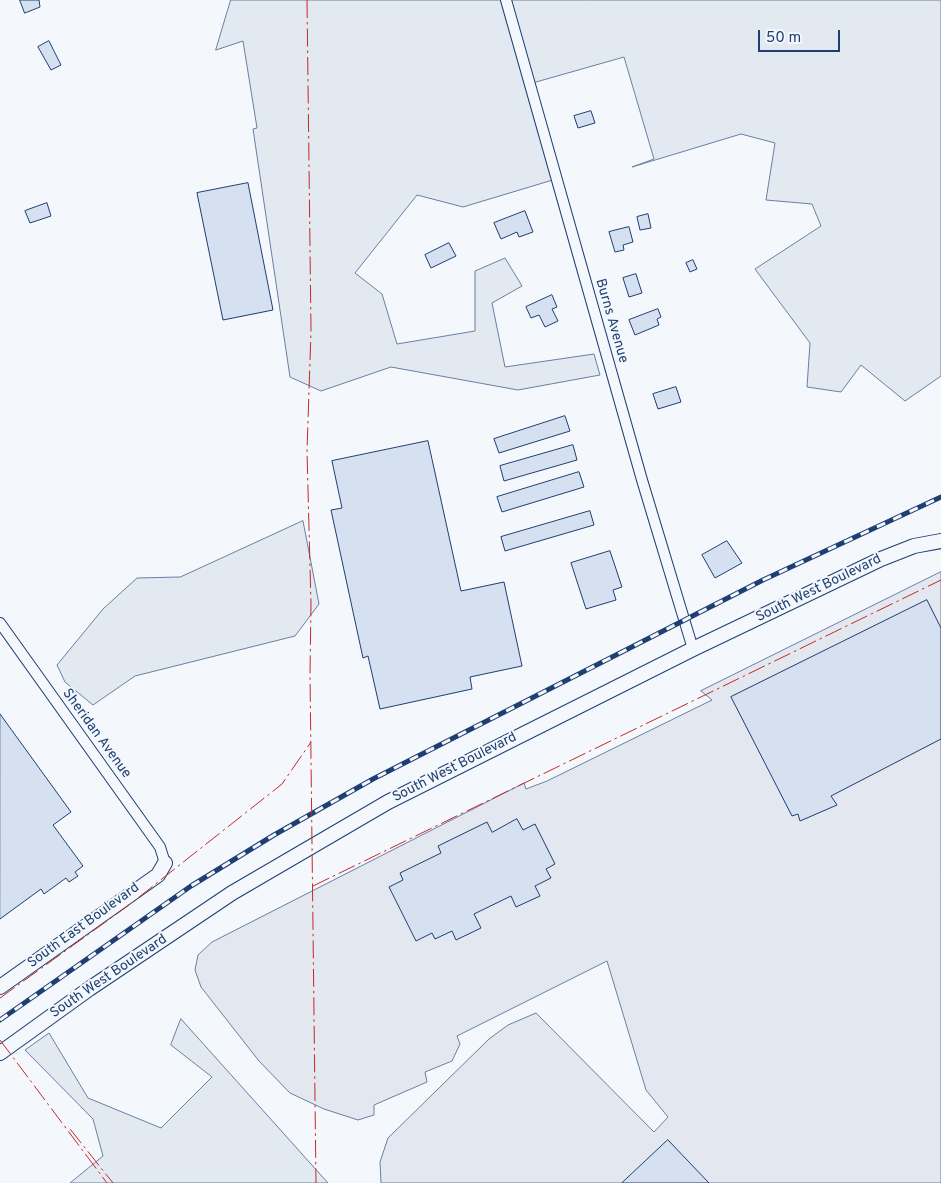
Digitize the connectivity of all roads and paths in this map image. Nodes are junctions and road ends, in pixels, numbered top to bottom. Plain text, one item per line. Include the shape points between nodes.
1 (506, 0) edge
2 (941, 540) edge
3 (0, 623) edge
4 (693, 648) junction
5 (165, 863) joint
6 (0, 987) edge
7 (0, 1053) edge

1 - 4 street, Burns Avenue
2 - 4 street, South West Boulevard via 889,556
3 - 5 street, Sheridan Avenue via 160,847
4 - 7 street, South West Boulevard via 442,774 305,849 209,909
5 - 6 street, South East Boulevard via 158,874

